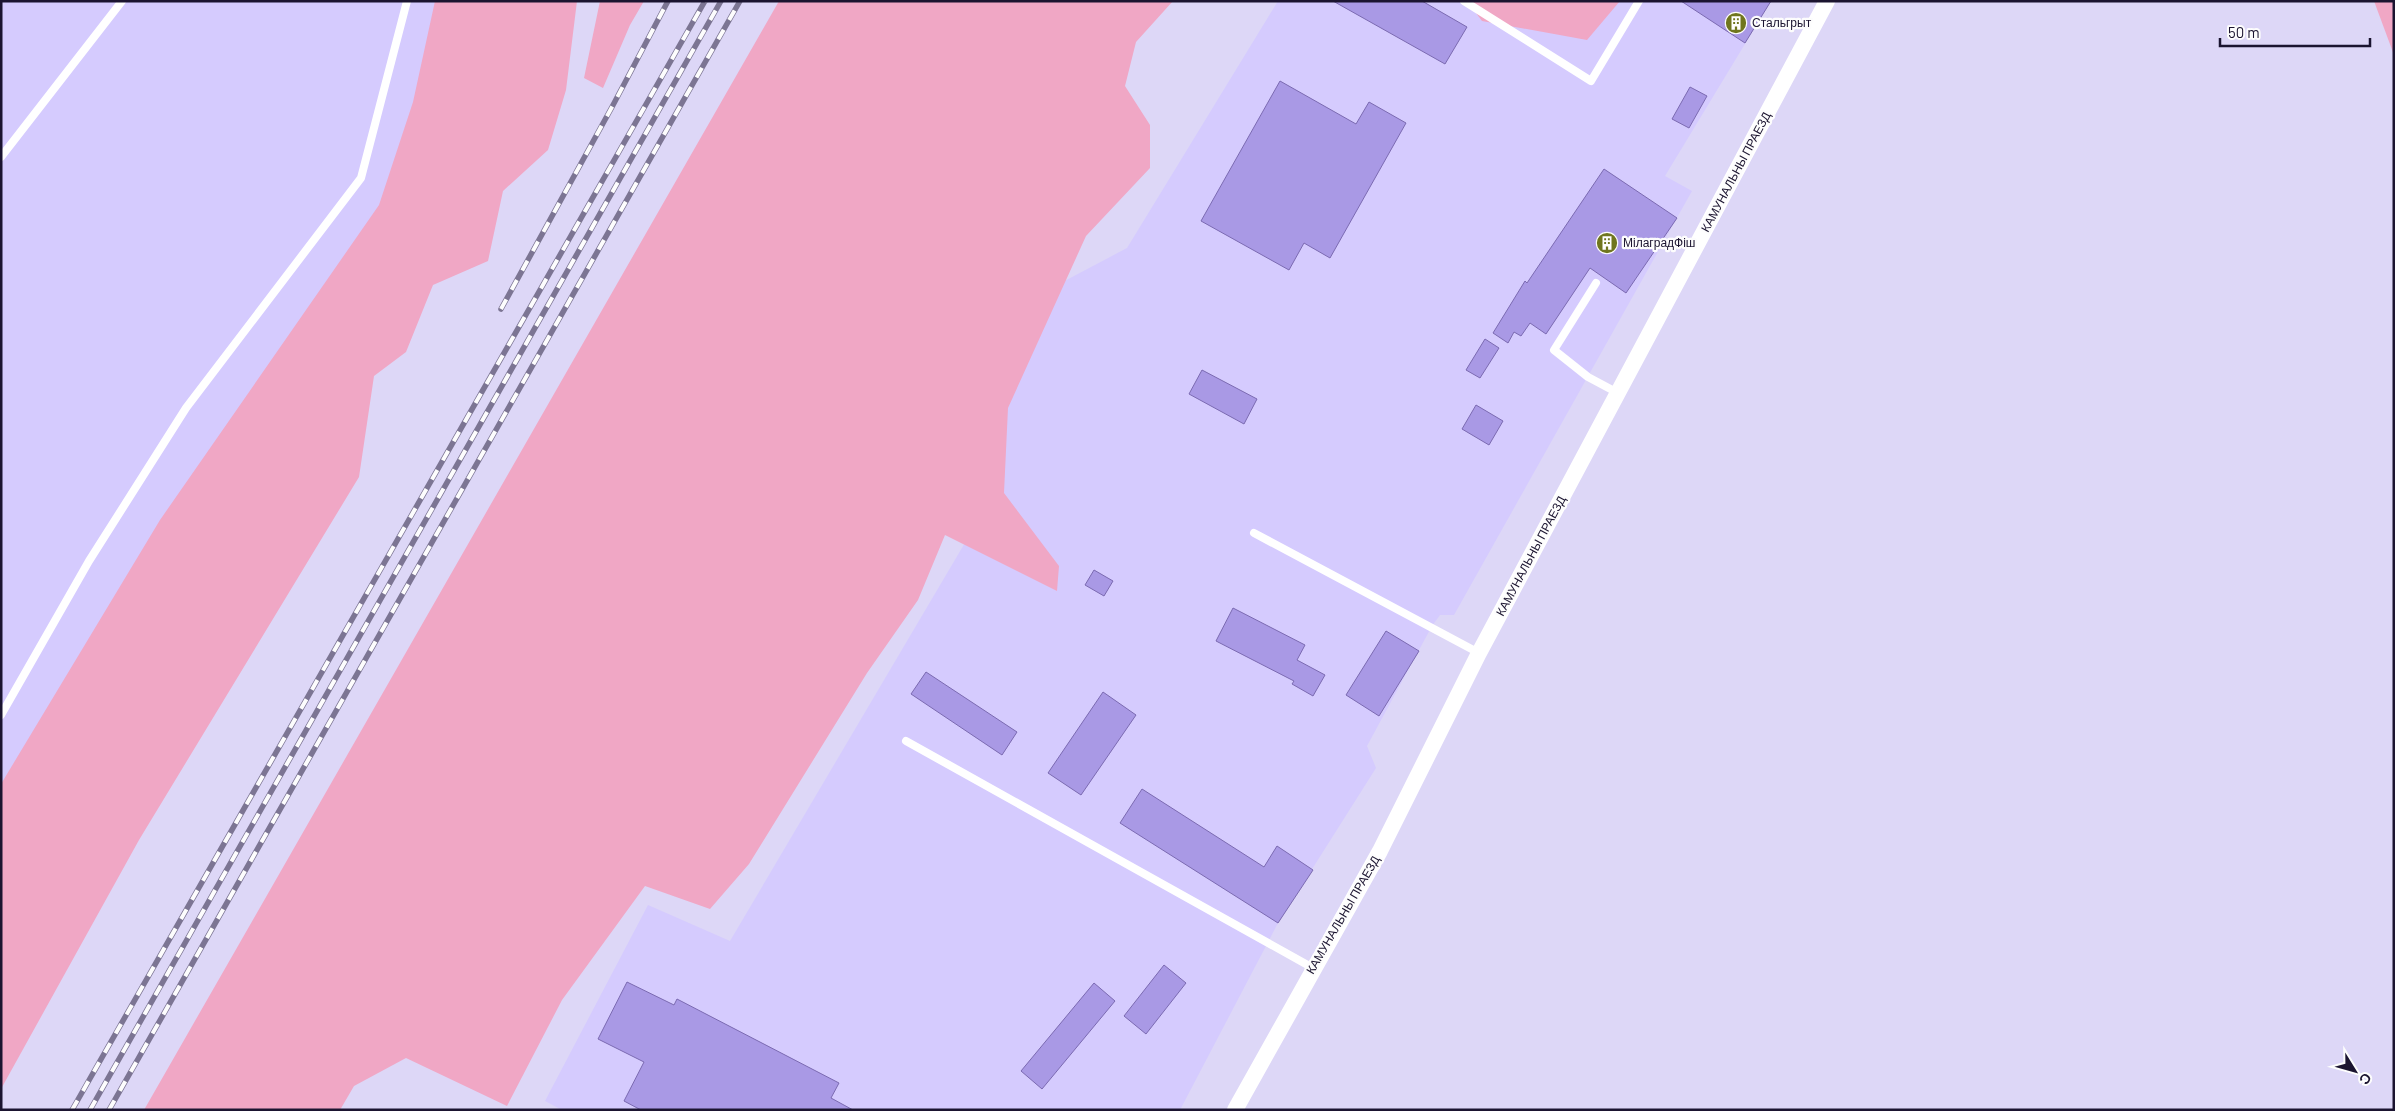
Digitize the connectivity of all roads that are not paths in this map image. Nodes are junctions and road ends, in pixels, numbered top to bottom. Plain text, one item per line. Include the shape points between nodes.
1 (122, 1) edge
2 (407, 1) edge
3 (1464, 1) edge
4 (1639, 1) edge
5 (1827, 1) edge
6 (1, 157) edge
7 (1596, 283) dead end
8 (1618, 393) junction
9 (1254, 533) dead end
10 (1479, 653) junction
11 (1, 715) edge
12 (906, 741) dead end
13 (1313, 968) junction
14 (1235, 1110) edge

1 - 6 lane
2 - 11 lane via 361,178 186,408 89,561
3 - 4 lane via 1591,81
5 - 8 street, КАМУНАЛЬНЫ ПРАЕЗД
7 - 8 lane via 1554,350 1588,377
8 - 10 street, КАМУНАЛЬНЫ ПРАЕЗД
9 - 10 lane
10 - 13 street, КАМУНАЛЬНЫ ПРАЕЗД via 1380,850
12 - 13 lane
13 - 14 street, КАМУНАЛЬНЫ ПРАЕЗД

